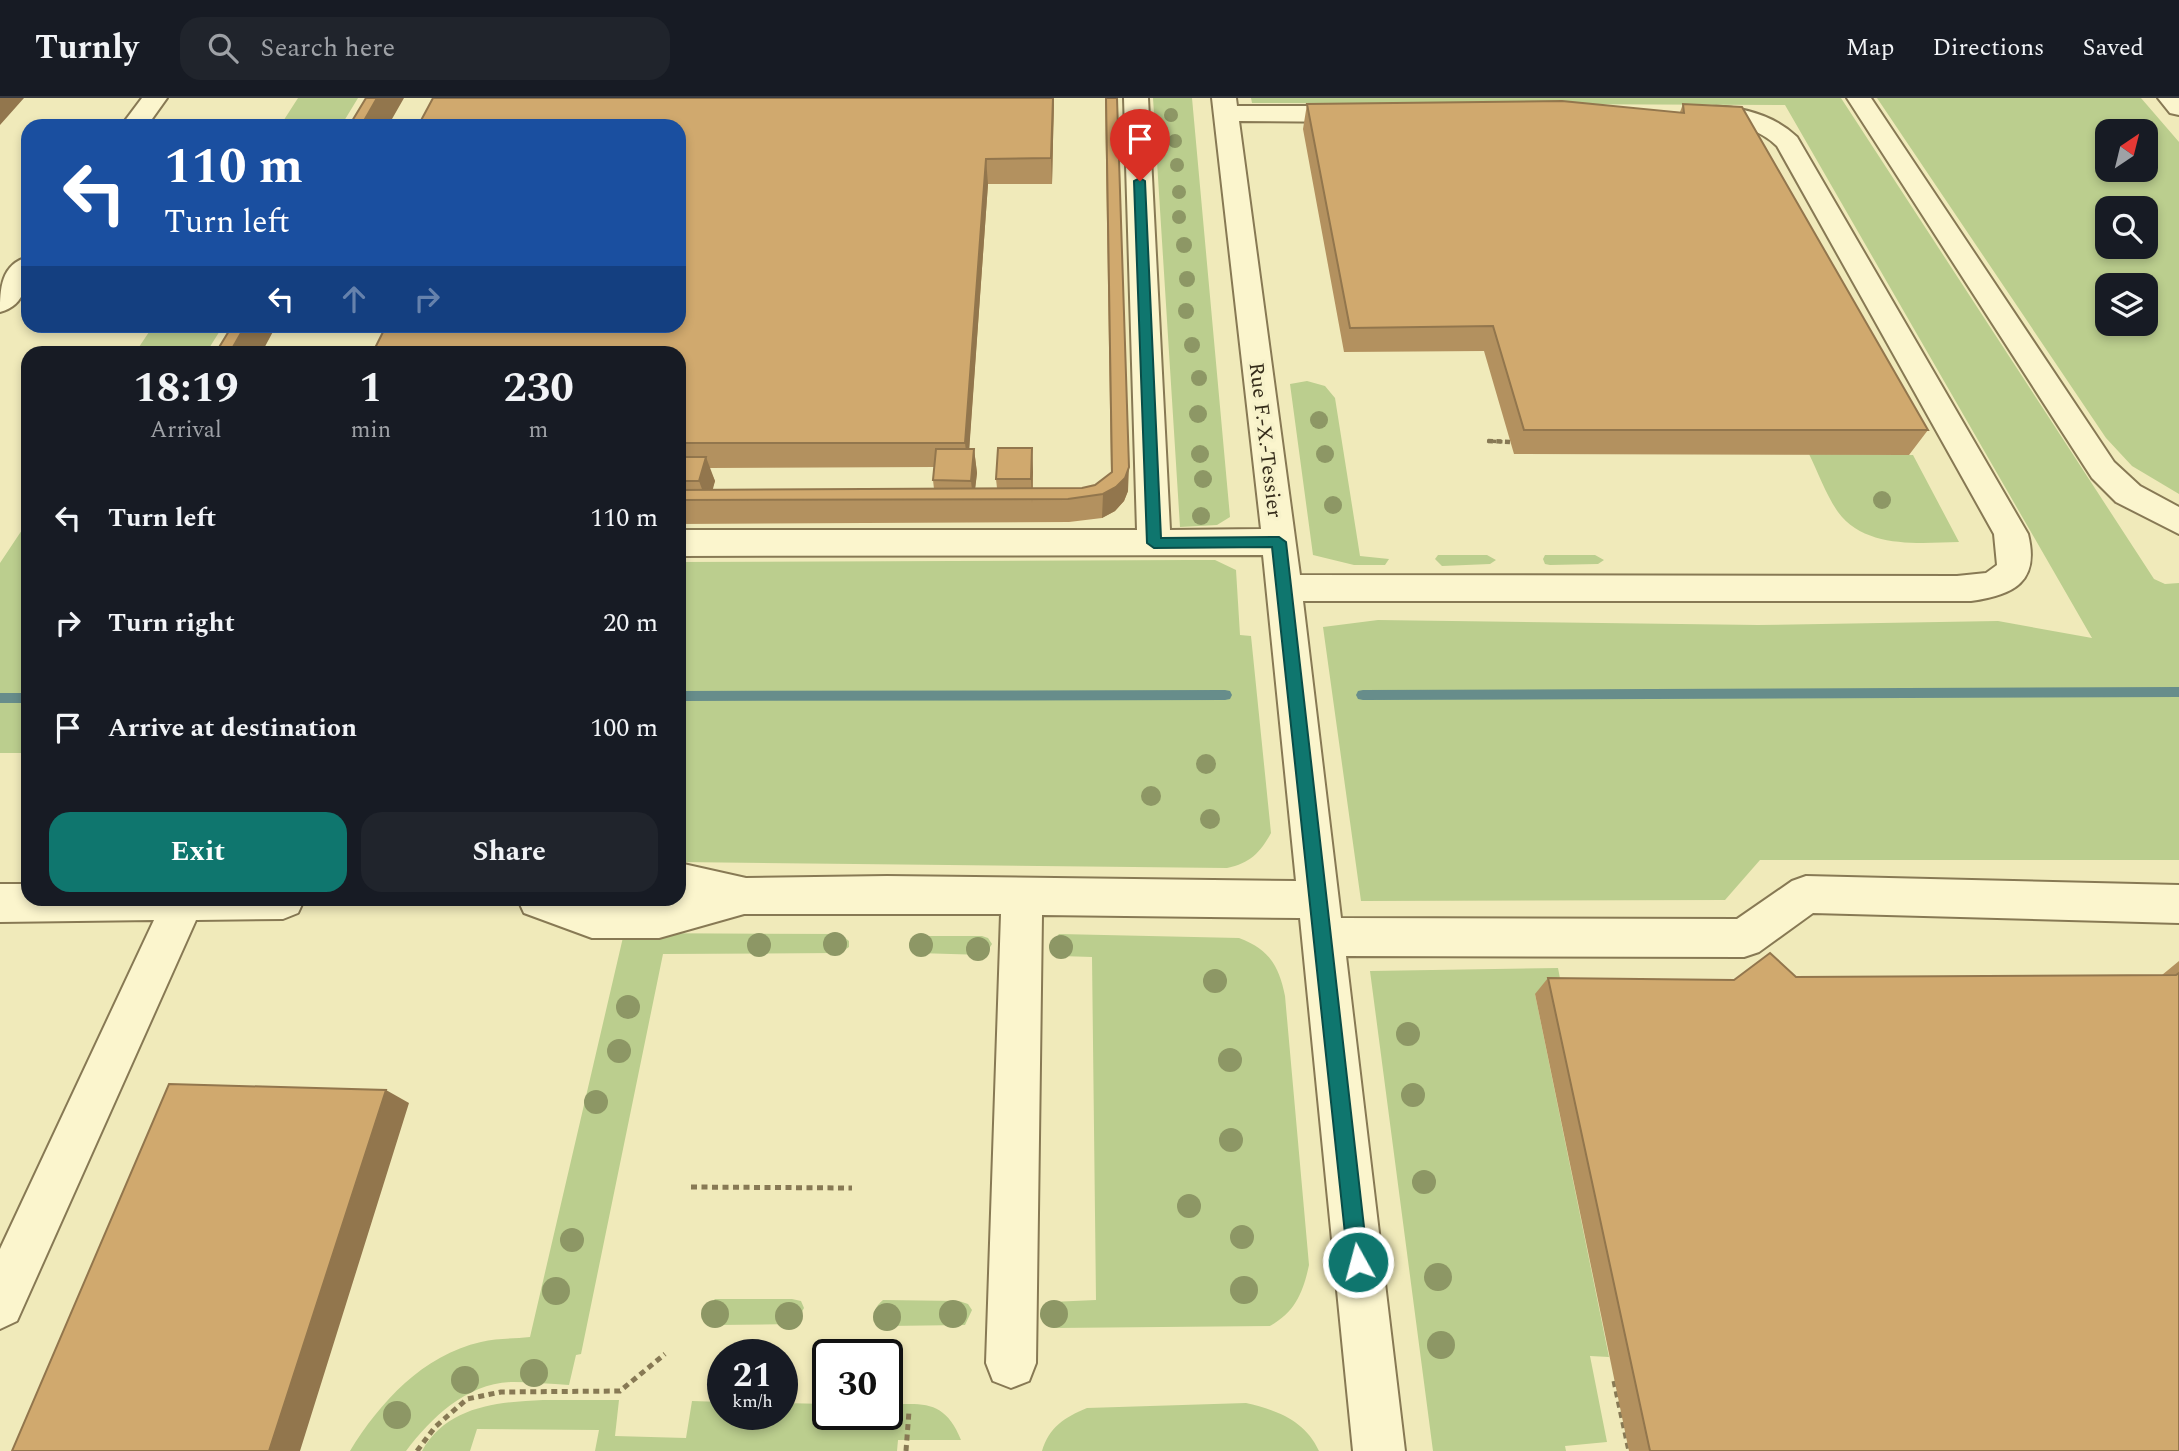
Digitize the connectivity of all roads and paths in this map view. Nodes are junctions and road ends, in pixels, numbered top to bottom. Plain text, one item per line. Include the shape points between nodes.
1 (155, 98) edge
2 (1136, 98) edge
3 (1859, 98) edge
4 (2170, 98) edge
5 (1225, 106) edge
6 (2179, 108) edge
7 (1392, 114) edge
8 (1669, 115) edge
9 (139, 119) edge
10 (21, 275) edge
11 (0, 303) edge
12 (1487, 441) dead end
13 (1511, 442) dead end
14 (2179, 522) edge
15 (1279, 542) junction
16 (686, 543) edge
17 (1154, 543) junction
18 (1283, 588) junction
19 (686, 883) edge
20 (746, 896) junction
21 (1022, 897) junction
22 (0, 903) edge
23 (21, 903) edge
24 (2179, 904) edge
25 (182, 906) edge
26 (556, 906) edge
27 (1320, 918) junction
28 (691, 1187) dead end
29 (852, 1188) dead end
30 (0, 1304) edge
31 (665, 1354) dead end
32 (1011, 1363) dead end
33 (1615, 1381) dead end
34 (909, 1411) dead end
35 (417, 1451) edge
36 (905, 1451) edge
37 (1379, 1451) edge
38 (1629, 1451) edge

1 - 9 street
2 - 17 street
3 - 14 street via 2103,470 2128,494
4 - 6 street
5 - 7 street
5 - 15 street, Rue F.-X.-Tessier
8 - 18 street via 1746,118 1779,131 1788,142 2011,534 2015,567 1987,587 1957,589
10 - 11 street
12 - 13 path
15 - 17 street
15 - 18 street, Rue F.-X.-Tessier
16 - 17 street
18 - 27 street, Rue F.-X.-Tessier
19 - 20 street
20 - 21 street
20 - 26 street via 659,919 592,919
21 - 27 street
21 - 32 street
22 - 23 street
24 - 27 street via 1806,894 1744,938
25 - 30 street
27 - 37 street, Rue F.-X.-Tessier
28 - 29 path
31 - 35 path via 620,1391 501,1392 467,1399 435,1427
33 - 38 path
34 - 36 path

